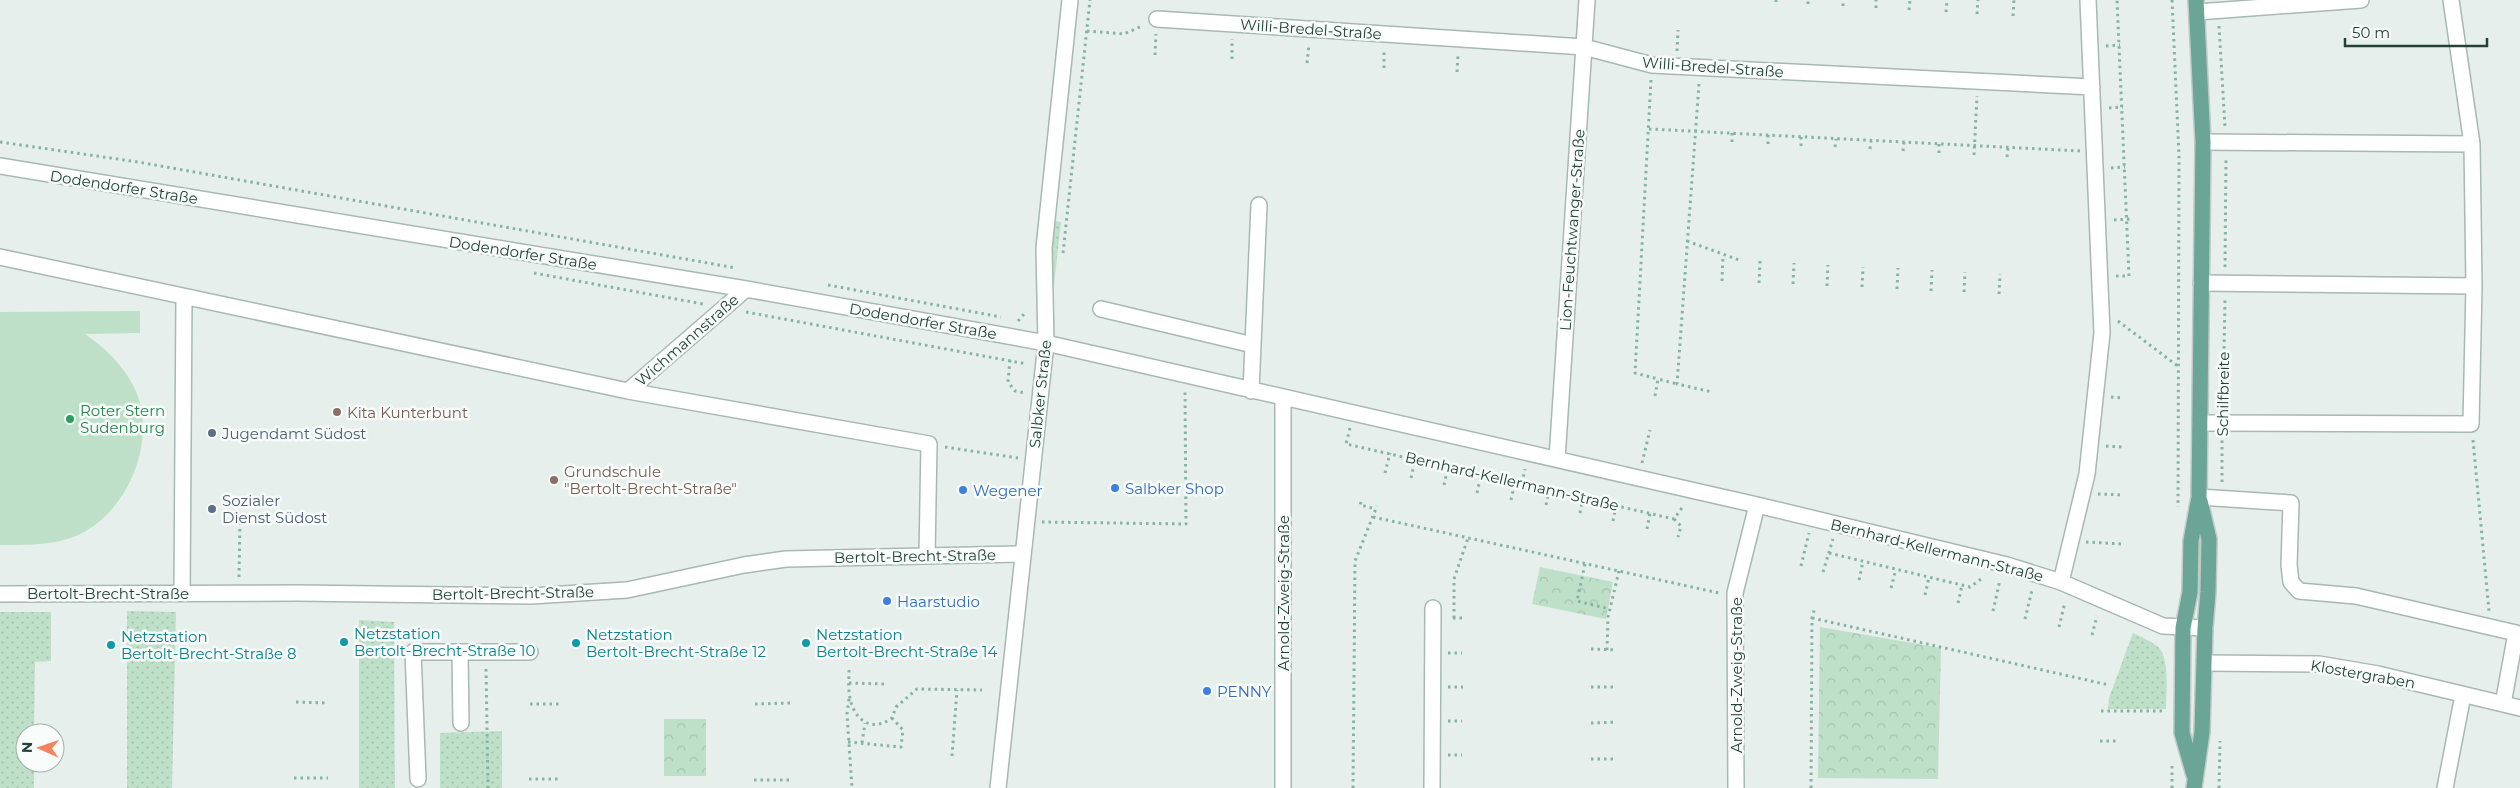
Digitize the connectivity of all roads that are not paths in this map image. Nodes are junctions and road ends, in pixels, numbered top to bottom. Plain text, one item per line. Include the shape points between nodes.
1 (1070, 0) edge
2 (1587, 0) edge
3 (2088, 0) edge
4 (2361, 0) edge
5 (2451, 0) edge
6 (2196, 6) edge
7 (1157, 19) dead end
8 (1584, 47) junction
9 (2092, 87) junction
10 (2203, 142) junction
11 (2472, 144) junction
12 (0, 166) edge
13 (1259, 204) dead end
14 (0, 258) edge
15 (2201, 283) junction
16 (2474, 286) junction
17 (746, 289) junction
18 (184, 297) junction
19 (1101, 309) dead end
20 (1046, 343) junction
21 (1253, 345) junction
22 (628, 391) junction
23 (1251, 391) junction
24 (1283, 398) junction
25 (2200, 422) junction
26 (1557, 459) junction
27 (2199, 497) junction
28 (1757, 505) junction
29 (1023, 554) junction
30 (927, 556) junction
31 (2061, 582) junction
32 (182, 593) junction
33 (0, 594) edge
34 (1433, 608) dead end
35 (2183, 628) junction
36 (2205, 628) junction
37 (460, 652) junction
38 (530, 652) dead end
39 (2204, 663) junction
40 (2463, 694) junction
41 (2503, 704) junction
42 (2520, 708) edge
43 (461, 723) dead end
44 (418, 779) dead end
45 (2194, 782) edge
46 (998, 788) edge
47 (1283, 788) edge
48 (1432, 788) edge
49 (1736, 788) edge
50 (2445, 788) edge

1 - 20 street, Salbker Straße via 1044,248
2 - 8 street, Lion-Feuchtwanger-Straße
3 - 9 street
4 - 6 street via 2219,11
5 - 11 street
6 - 10 main road, Schilfbreite
7 - 8 street, Willi-Bredel-Straße
8 - 9 street, Willi-Bredel-Straße via 1652,66
8 - 26 street, Lion-Feuchtwanger-Straße
9 - 31 street via 2102,333 2087,474
10 - 11 street
10 - 15 main road, Schilfbreite
11 - 16 street
12 - 17 street, Dodendorfer Straße
13 - 21 street
14 - 18 street
15 - 16 street
15 - 25 main road, Schilfbreite
16 - 25 street via 2471,424
17 - 20 street, Dodendorfer Straße
17 - 22 street, Wichmannstraße
18 - 22 street
18 - 32 street
19 - 21 street
20 - 23 street, Bernhard-Kellermann-Straße
20 - 29 street, Salbker Straße
21 - 23 street
22 - 30 street via 929,444
23 - 24 street, Bernhard-Kellermann-Straße
24 - 26 street, Bernhard-Kellermann-Straße
24 - 47 street, Arnold-Zweig-Straße
25 - 27 main road, Schilfbreite
26 - 28 street, Bernhard-Kellermann-Straße
27 - 35 main road, Schilfbreite via 2190,541 2190,592
27 - 36 main road, Schilfbreite via 2209,538
27 - 41 street via 2291,503 2289,565 2291,582 2298,591 2356,596 2516,633
28 - 31 street, Bernhard-Kellermann-Straße via 2007,565
28 - 49 street, Arnold-Zweig-Straße via 1735,596
29 - 30 street, Bertolt-Brecht-Straße
29 - 46 street, Salbker Straße
30 - 32 street, Bertolt-Brecht-Straße via 786,559 626,590 540,596
31 - 35 street, Bernhard-Kellermann-Straße via 2163,626
32 - 33 street, Bertolt-Brecht-Straße
34 - 48 street
35 - 36 street, Bernhard-Kellermann-Straße
35 - 45 main road, Schilfbreite via 2182,733
36 - 39 main road, Schilfbreite
37 - 38 street
37 - 43 street
37 - 44 street via 413,652
39 - 40 street, Klostergraben via 2318,664
39 - 45 main road, Schilfbreite via 2202,732
40 - 41 street, Klostergraben
40 - 50 street
41 - 42 street, Klostergraben

